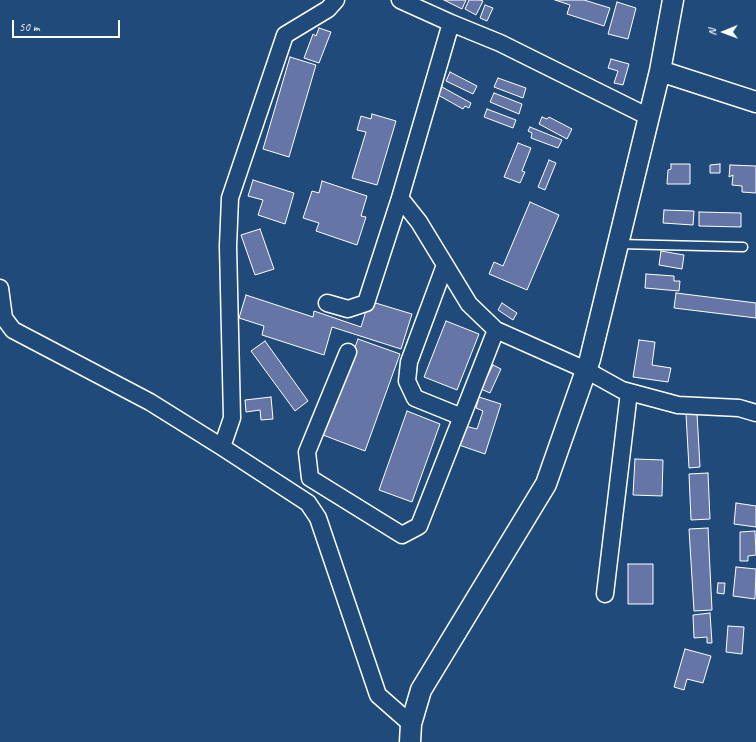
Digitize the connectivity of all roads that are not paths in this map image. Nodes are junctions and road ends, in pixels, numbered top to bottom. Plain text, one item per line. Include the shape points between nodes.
1 (336, 0) edge
2 (400, 0) edge
3 (673, 0) edge
4 (451, 23) junction
5 (660, 71) junction
6 (756, 102) edge
7 (649, 117) junction
8 (400, 198) junction
9 (618, 244) junction
10 (744, 247) dead end
11 (445, 265) junction
12 (0, 288) edge
13 (327, 303) dead end
14 (496, 330) junction
15 (348, 352) dead end
16 (586, 370) junction
17 (629, 392) junction
18 (756, 413) edge
19 (462, 417) junction
20 (222, 447) junction
21 (605, 594) dead end
22 (411, 733) edge

1 - 20 street via 328,9 285,35 230,198 228,246 232,418
2 - 4 street
3 - 5 street
4 - 7 street via 500,43
4 - 8 street
5 - 6 street
5 - 7 street
7 - 9 street
8 - 11 street via 419,222
8 - 13 street via 366,303 348,309
9 - 10 lane
9 - 16 street
11 - 14 street via 469,304
11 - 19 street via 409,362 407,381 415,398
12 - 20 street via 4,318 13,330 150,402
14 - 16 street
14 - 19 street
15 - 19 street via 307,452 310,478 402,535 419,526
16 - 17 street
16 - 22 street via 546,484 421,690
17 - 18 street via 678,405 739,408
17 - 21 street
20 - 22 street via 308,503 318,518 378,695

